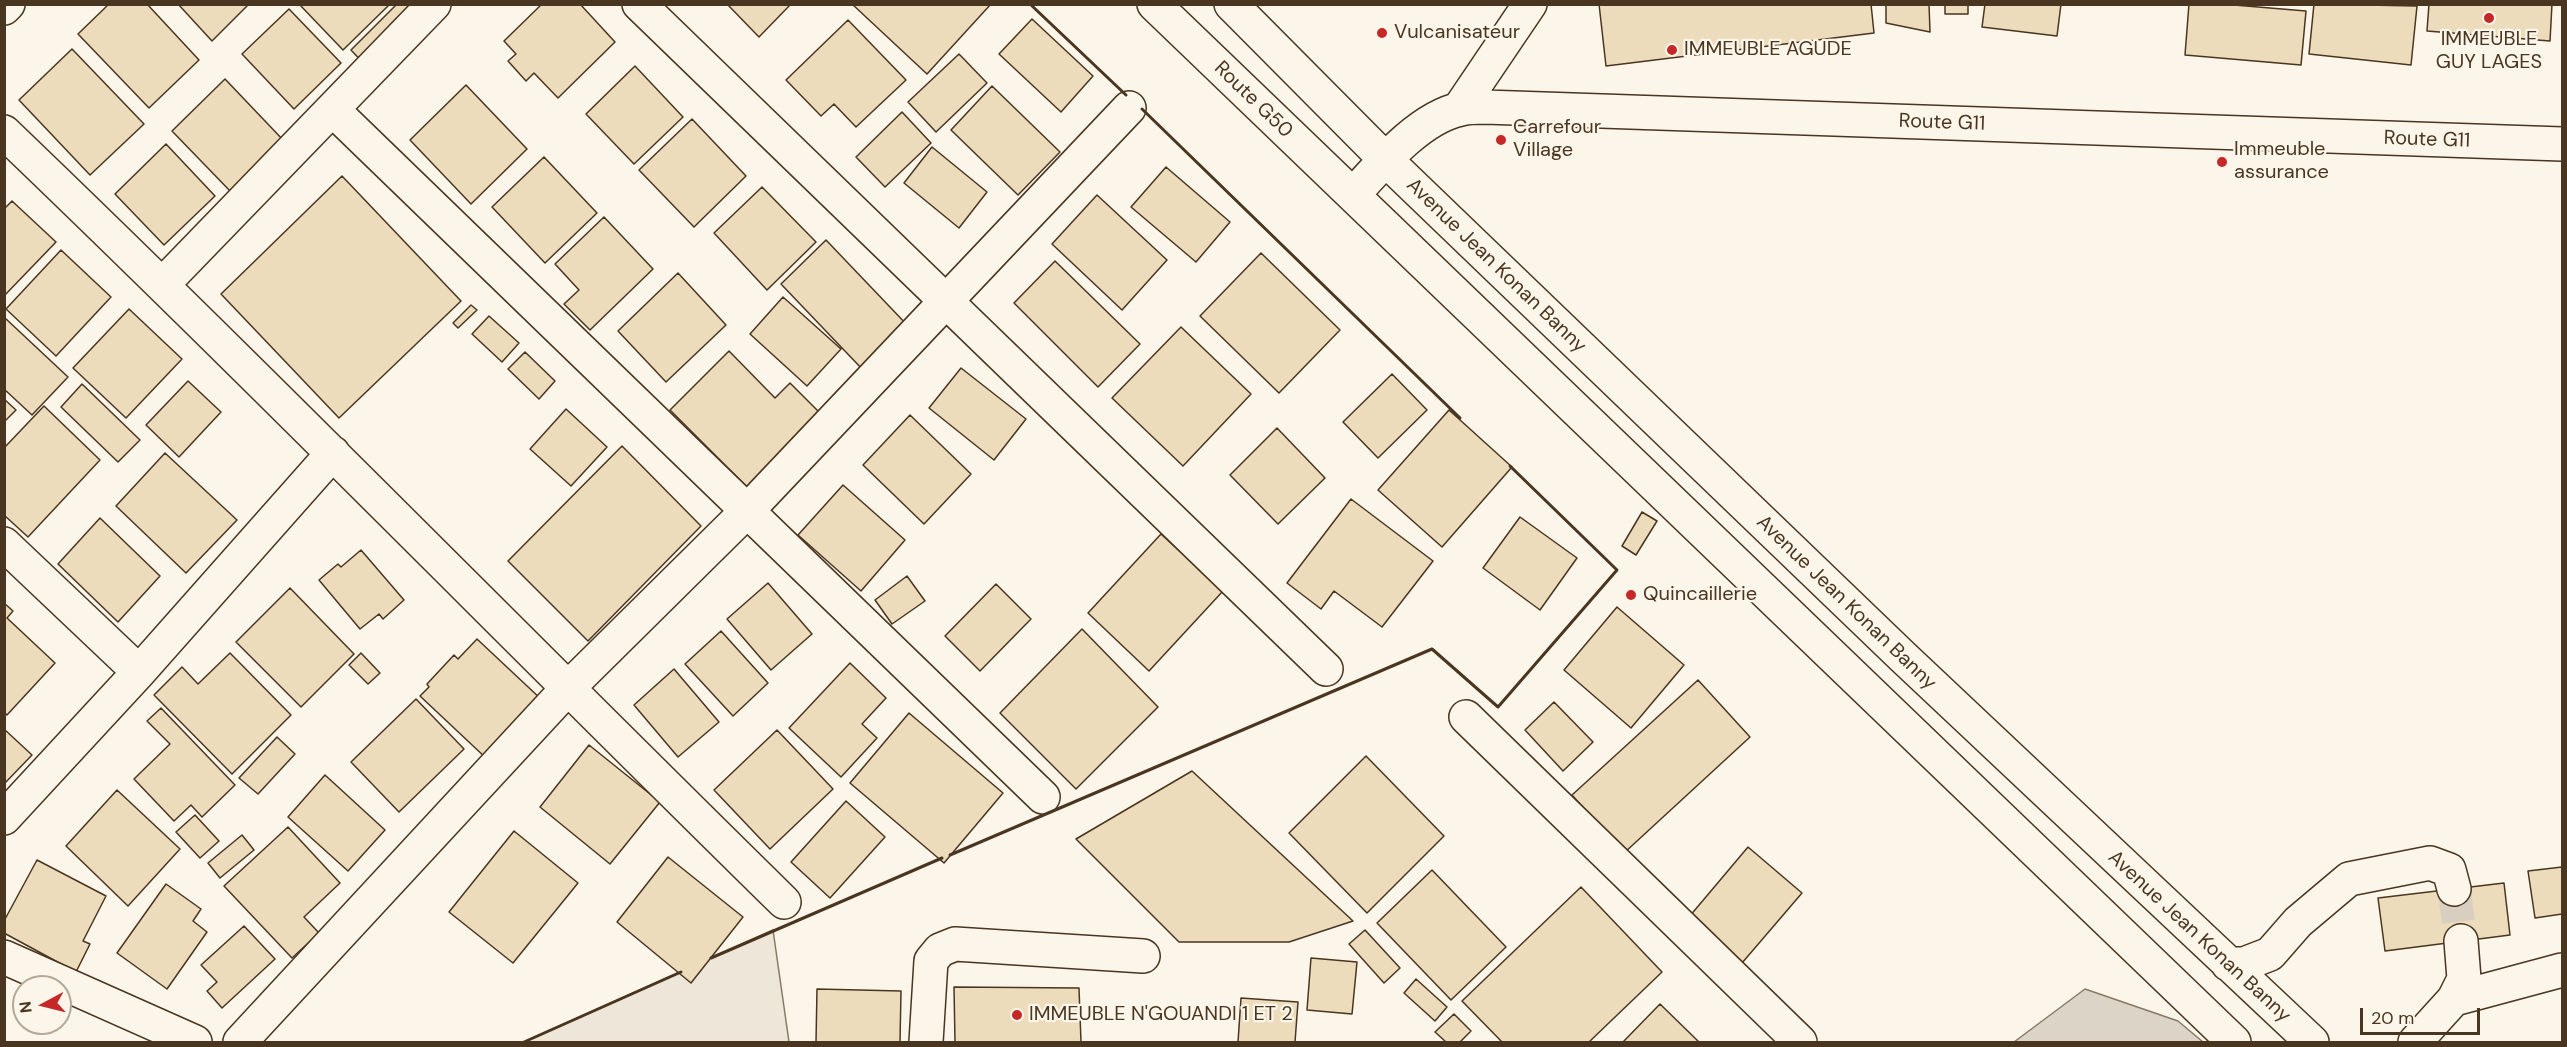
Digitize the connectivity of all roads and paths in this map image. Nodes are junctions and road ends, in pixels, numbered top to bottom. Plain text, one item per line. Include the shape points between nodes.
1 (8, 4) edge
2 (434, 4) edge
3 (639, 4) edge
4 (1154, 4) edge
5 (1231, 4) edge
6 (1530, 4) edge
7 (4, 8) edge
8 (1129, 108) dead end
9 (1460, 109) junction
10 (333, 110) junction
11 (4, 132) edge
12 (2562, 144) edge
13 (1384, 159) junction
14 (1353, 195) junction
15 (163, 284) junction
16 (946, 302) junction
17 (333, 453) junction
18 (747, 511) junction
19 (4, 544) edge
20 (1326, 669) dead end
21 (139, 672) junction
22 (567, 689) junction
23 (1466, 717) dead end
24 (1043, 797) dead end
25 (4, 818) edge
26 (2454, 889) tunnel mouth
27 (784, 902) dead end
28 (2461, 941) tunnel mouth
29 (1143, 956) dead end
30 (4, 957) edge
31 (2228, 964) junction
32 (2562, 970) edge
33 (2454, 999) junction
34 (195, 1042) edge
35 (240, 1042) edge
36 (926, 1042) edge
37 (1800, 1042) edge
38 (2234, 1042) edge
39 (2312, 1042) edge
40 (2415, 1042) edge

1 - 7 street
2 - 10 street
3 - 16 street
4 - 14 street, Route G50
5 - 13 street
6 - 9 street
8 - 16 street
9 - 12 street, Route G11 via 1485,106
9 - 13 street, Route G11 via 1428,124
10 - 15 street
10 - 18 street
11 - 15 street
13 - 14 street, Route G11
13 - 31 street, Avenue Jean Konan Banny
14 - 38 street
15 - 17 street
16 - 18 street
16 - 20 street
17 - 21 street
17 - 22 street
18 - 22 street
18 - 24 street
19 - 21 street
21 - 25 street
22 - 27 street
22 - 35 street
23 - 37 street
26 - 31 street via 2449,870 2430,863 2349,879 2298,922 2270,954 2244,964
28 - 33 street via 2464,979
29 - 36 street via 955,944 940,950 931,961
30 - 34 street
31 - 39 street, Avenue Jean Konan Banny
32 - 33 street
33 - 40 street

